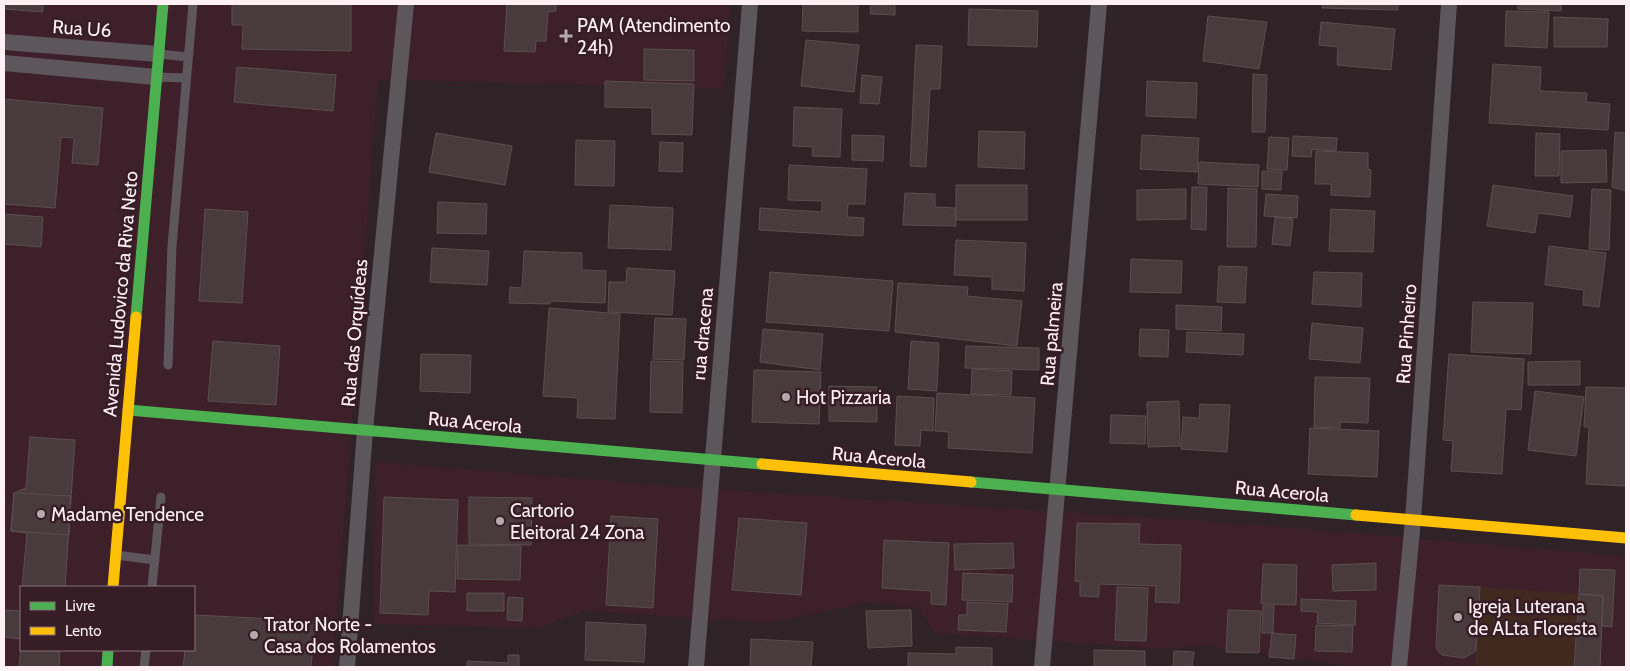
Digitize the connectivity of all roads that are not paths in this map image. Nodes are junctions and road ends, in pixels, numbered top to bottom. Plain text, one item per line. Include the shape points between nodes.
1 (162, 4) edge
2 (193, 4) edge
3 (406, 4) edge
4 (750, 4) edge
5 (1099, 4) edge
6 (1449, 4) edge
7 (4, 42) edge
8 (158, 54) junction
9 (188, 57) junction
10 (4, 63) edge
11 (156, 77) junction
12 (186, 78) junction
13 (168, 365) dead end
14 (128, 410) junction
15 (365, 430) junction
16 (712, 460) junction
17 (1058, 490) junction
18 (161, 497) dead end
19 (1413, 520) junction
20 (1626, 538) edge
21 (115, 555) junction
22 (155, 560) junction
23 (113, 586) edge
24 (152, 586) edge
25 (108, 651) edge
26 (146, 651) edge
27 (107, 667) edge
28 (144, 667) edge
29 (347, 667) edge
30 (696, 667) edge
31 (1042, 667) edge
32 (1399, 667) edge

1 - 8 street, Avenida Ludovico da Riva Neto
2 - 9 lane
3 - 15 street, Rua das Orquídeas
4 - 16 street, rua dracena
5 - 17 street, Rua palmeira
6 - 19 street, Rua Pinheiro
7 - 8 street, Rua U6
8 - 9 lane
8 - 11 street, Avenida Ludovico da Riva Neto
9 - 12 lane
10 - 11 street
11 - 12 lane
11 - 14 street, Avenida Ludovico da Riva Neto
12 - 13 lane via 172,246
14 - 15 street, Rua Acerola
14 - 21 street, Avenida Ludovico da Riva Neto
15 - 16 street, Rua Acerola
15 - 29 street, Rua das Orquídeas
16 - 17 street, Rua Acerola
16 - 30 street, rua dracena
17 - 19 street, Rua Acerola
17 - 31 street, Rua palmeira
18 - 22 lane
19 - 20 street, Rua Acerola
19 - 32 street, Rua Pinheiro
21 - 22 lane
21 - 23 street, Avenida Ludovico da Riva Neto
22 - 24 lane
25 - 27 street
26 - 28 lane

